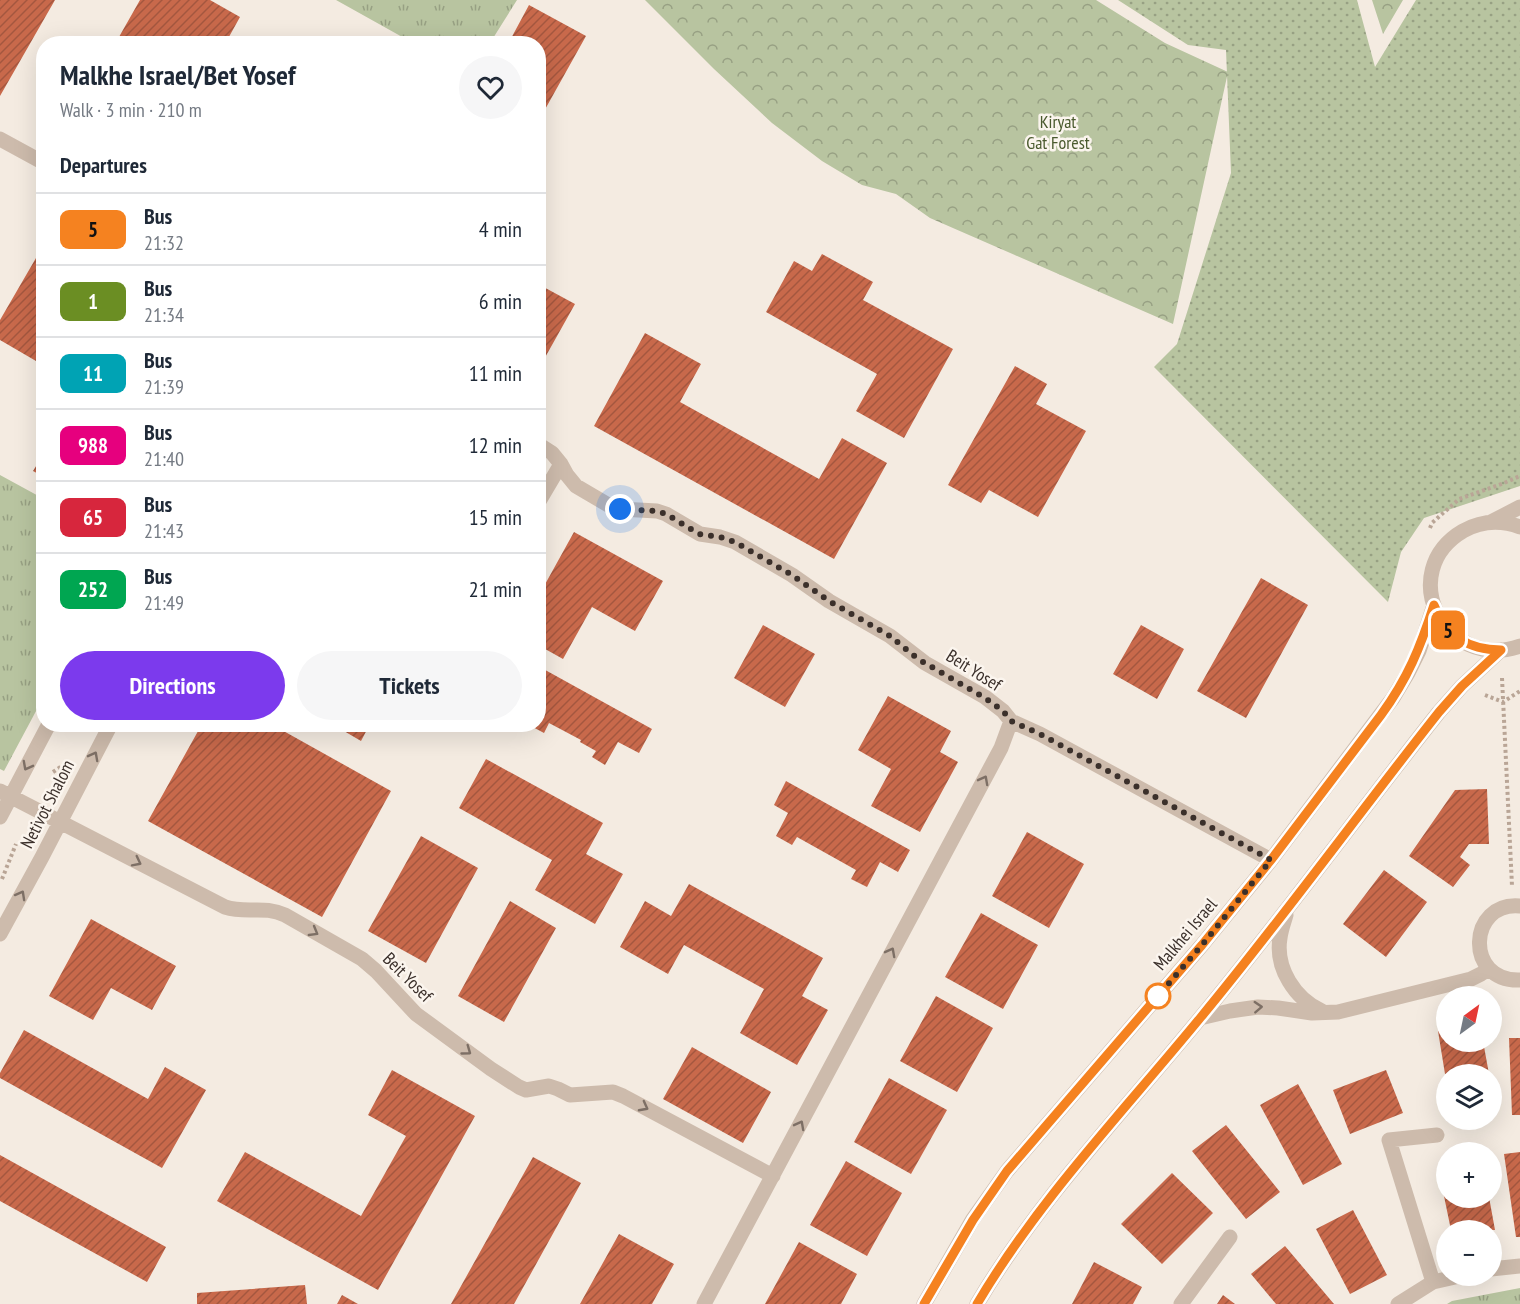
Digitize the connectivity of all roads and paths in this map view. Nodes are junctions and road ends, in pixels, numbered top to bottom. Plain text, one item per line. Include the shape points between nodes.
1 (0, 139) edge
2 (36, 159) edge
3 (546, 449) edge
4 (561, 464) junction
5 (546, 489) edge
6 (1520, 507) edge
7 (1490, 522) junction
8 (1520, 527) edge
9 (1434, 605) junction
10 (1512, 650) edge
11 (1462, 686) junction
12 (1520, 691) edge
13 (1503, 702) junction
14 (1011, 721) junction
15 (44, 732) edge
16 (107, 732) edge
17 (5, 794) edge
18 (0, 817) edge
19 (60, 822) junction
20 (16, 844) dead end
21 (1271, 860) junction
22 (0, 885) edge
23 (1516, 905) edge
24 (1288, 907) junction
25 (0, 933) edge
26 (1489, 969) junction
27 (1520, 981) edge
28 (1327, 1013) junction
29 (1200, 1018) junction
30 (1437, 1135) dead end
31 (773, 1176) junction
32 (1230, 1237) dead end
33 (1520, 1266) edge
34 (1502, 1268) edge
35 (1436, 1281) edge
36 (1433, 1282) junction
37 (704, 1304) edge
38 (924, 1304) edge
39 (977, 1304) edge
40 (1181, 1304) edge
41 (1398, 1304) edge

1 - 2 street
3 - 4 street, Beit Yosef
4 - 5 street
4 - 14 street, Beit Yosef via 576,486 610,506 666,514 699,534 727,539 792,575 985,698
6 - 7 street
7 - 8 street
7 - 9 street via 1460,532 1445,545 1434,564
9 - 10 street via 1444,626 1461,641 1482,649
9 - 21 street, Malkhei Israel via 1419,651 1393,698
10 - 11 street
10 - 13 path
11 - 13 path
11 - 24 street
12 - 13 path
13 - 23 path
14 - 21 street, Beit Yosef
31 -> 14 street via 1001,748
15 -> 17 street, Netivot Shalom
19 -> 16 street, Netivot Shalom
17 - 18 street, Netivot Shalom
17 - 19 street, Beit Yosef
25 -> 19 street, Netivot Shalom
19 -> 31 street, Beit Yosef via 225,907 274,910 362,959 416,1014 519,1087 526,1090 549,1086 570,1095 612,1092
20 - 22 path
21 - 38 street, Malkhei Israel via 1007,1171
23 - 26 street via 1502,908 1483,926 1479,951
24 - 28 street via 1279,939 1285,975 1310,1006
24 - 29 street
26 - 27 street via 1500,977
26 - 28 street via 1471,979
29 -> 28 street via 1258,1007
29 - 39 street via 1045,1203
30 - 36 street via 1389,1140
31 - 37 street
32 - 40 street
33 - 34 street
35 - 36 street
36 - 41 street

